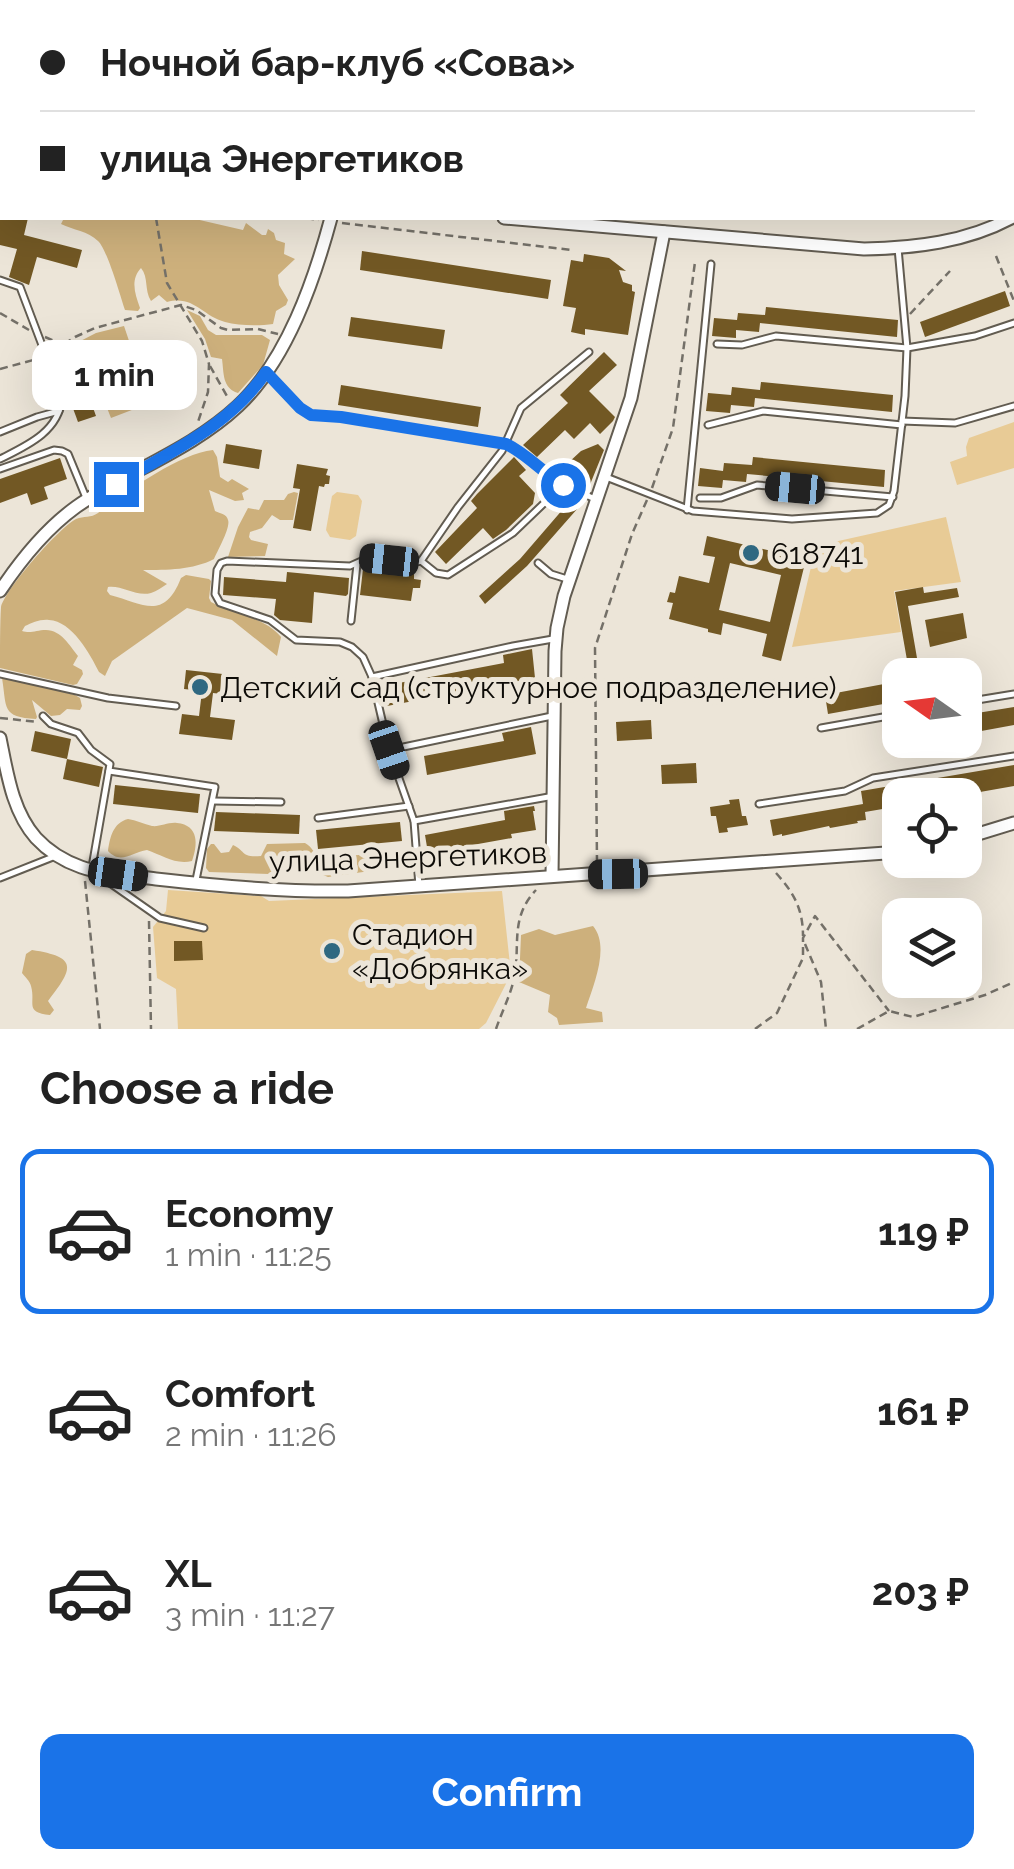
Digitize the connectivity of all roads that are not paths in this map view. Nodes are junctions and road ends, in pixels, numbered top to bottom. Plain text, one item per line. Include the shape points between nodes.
1 (331, 220) edge
2 (556, 220) edge
3 (1006, 220) edge
4 (582, 221) edge
5 (664, 232) junction
6 (898, 248) junction
7 (711, 264) dead end
8 (0, 280) edge
9 (1014, 322) edge
10 (717, 344) dead end
11 (908, 348) junction
12 (589, 352) dead end
13 (266, 372) junction
14 (1014, 406) edge
15 (59, 411) junction
16 (902, 423) junction
17 (708, 425) dead end
18 (0, 432) edge
19 (506, 444) junction
20 (0, 459) edge
21 (0, 468) edge
22 (603, 476) junction
23 (563, 485) junction
24 (893, 497) junction
25 (700, 498) dead end
26 (595, 499) junction
27 (87, 500) junction
28 (688, 510) junction
29 (24, 560) junction
30 (421, 561) junction
31 (357, 564) junction
32 (538, 564) dead end
33 (0, 577) edge
34 (570, 580) junction
35 (0, 591) edge
36 (351, 621) dead end
37 (556, 639) junction
38 (0, 674) edge
39 (372, 677) junction
40 (1014, 694) edge
41 (982, 699) edge
42 (176, 706) dead end
43 (43, 716) dead end
44 (554, 716) junction
45 (882, 717) edge
46 (822, 728) dead end
47 (0, 738) edge
48 (389, 750) junction
49 (1014, 756) edge
50 (110, 771) junction
51 (554, 796) junction
52 (213, 801) junction
53 (281, 802) dead end
54 (759, 804) dead end
55 (409, 806) junction
56 (318, 818) dead end
57 (414, 821) junction
58 (1014, 823) edge
59 (982, 833) edge
60 (882, 853) edge
61 (56, 855) junction
62 (89, 869) junction
63 (547, 877) junction
64 (0, 878) edge
65 (195, 883) junction
66 (419, 886) junction
67 (204, 928) dead end

1 - 13 street via 294,322
2 - 4 street
3 - 6 street via 966,237
4 - 5 street
5 - 6 street
5 - 22 street via 631,398
6 - 11 lane
7 - 28 lane
8 - 15 lane via 20,287 62,398
9 - 11 lane
10 - 11 lane via 776,336
11 - 16 lane
12 - 19 lane via 520,408
13 - 19 lane via 311,415
13 - 27 street via 203,433
14 - 16 lane via 956,422
15 - 18 lane
15 - 20 lane via 34,442
16 - 17 lane via 763,412
16 - 24 lane
19 - 23 lane
19 - 30 lane
21 - 27 lane via 62,450
22 - 26 street
22 - 28 lane
23 - 26 lane
23 - 30 lane via 513,533 448,575
24 - 25 lane via 757,485
24 - 28 lane via 876,513 792,519
26 - 34 street
27 - 29 street
29 - 33 lane
29 - 35 street
30 - 31 lane via 364,558
31 - 36 lane
31 - 39 lane via 224,562 214,594 290,638 346,644 363,657
32 - 34 lane
34 - 37 street
37 - 39 lane
37 - 44 street
38 - 42 lane
39 - 48 lane
40 - 41 lane
43 - 50 lane via 78,733
44 - 48 lane
44 - 51 street
45 - 46 lane
47 - 61 street, улица Энергетиков via 23,819
48 - 55 lane
49 - 54 lane
50 - 52 lane via 213,786
50 - 62 lane
51 - 57 lane
51 - 63 street
52 - 53 lane
52 - 65 lane
55 - 56 lane
55 - 57 lane
57 - 66 lane
58 - 59 street
60 - 63 street, улица Энергетиков
61 - 62 street, улица Энергетиков
61 - 64 lane
62 - 65 street, улица Энергетиков
62 - 67 lane via 160,918
63 - 66 street, улица Энергетиков
65 - 66 street, улица Энергетиков via 297,892

